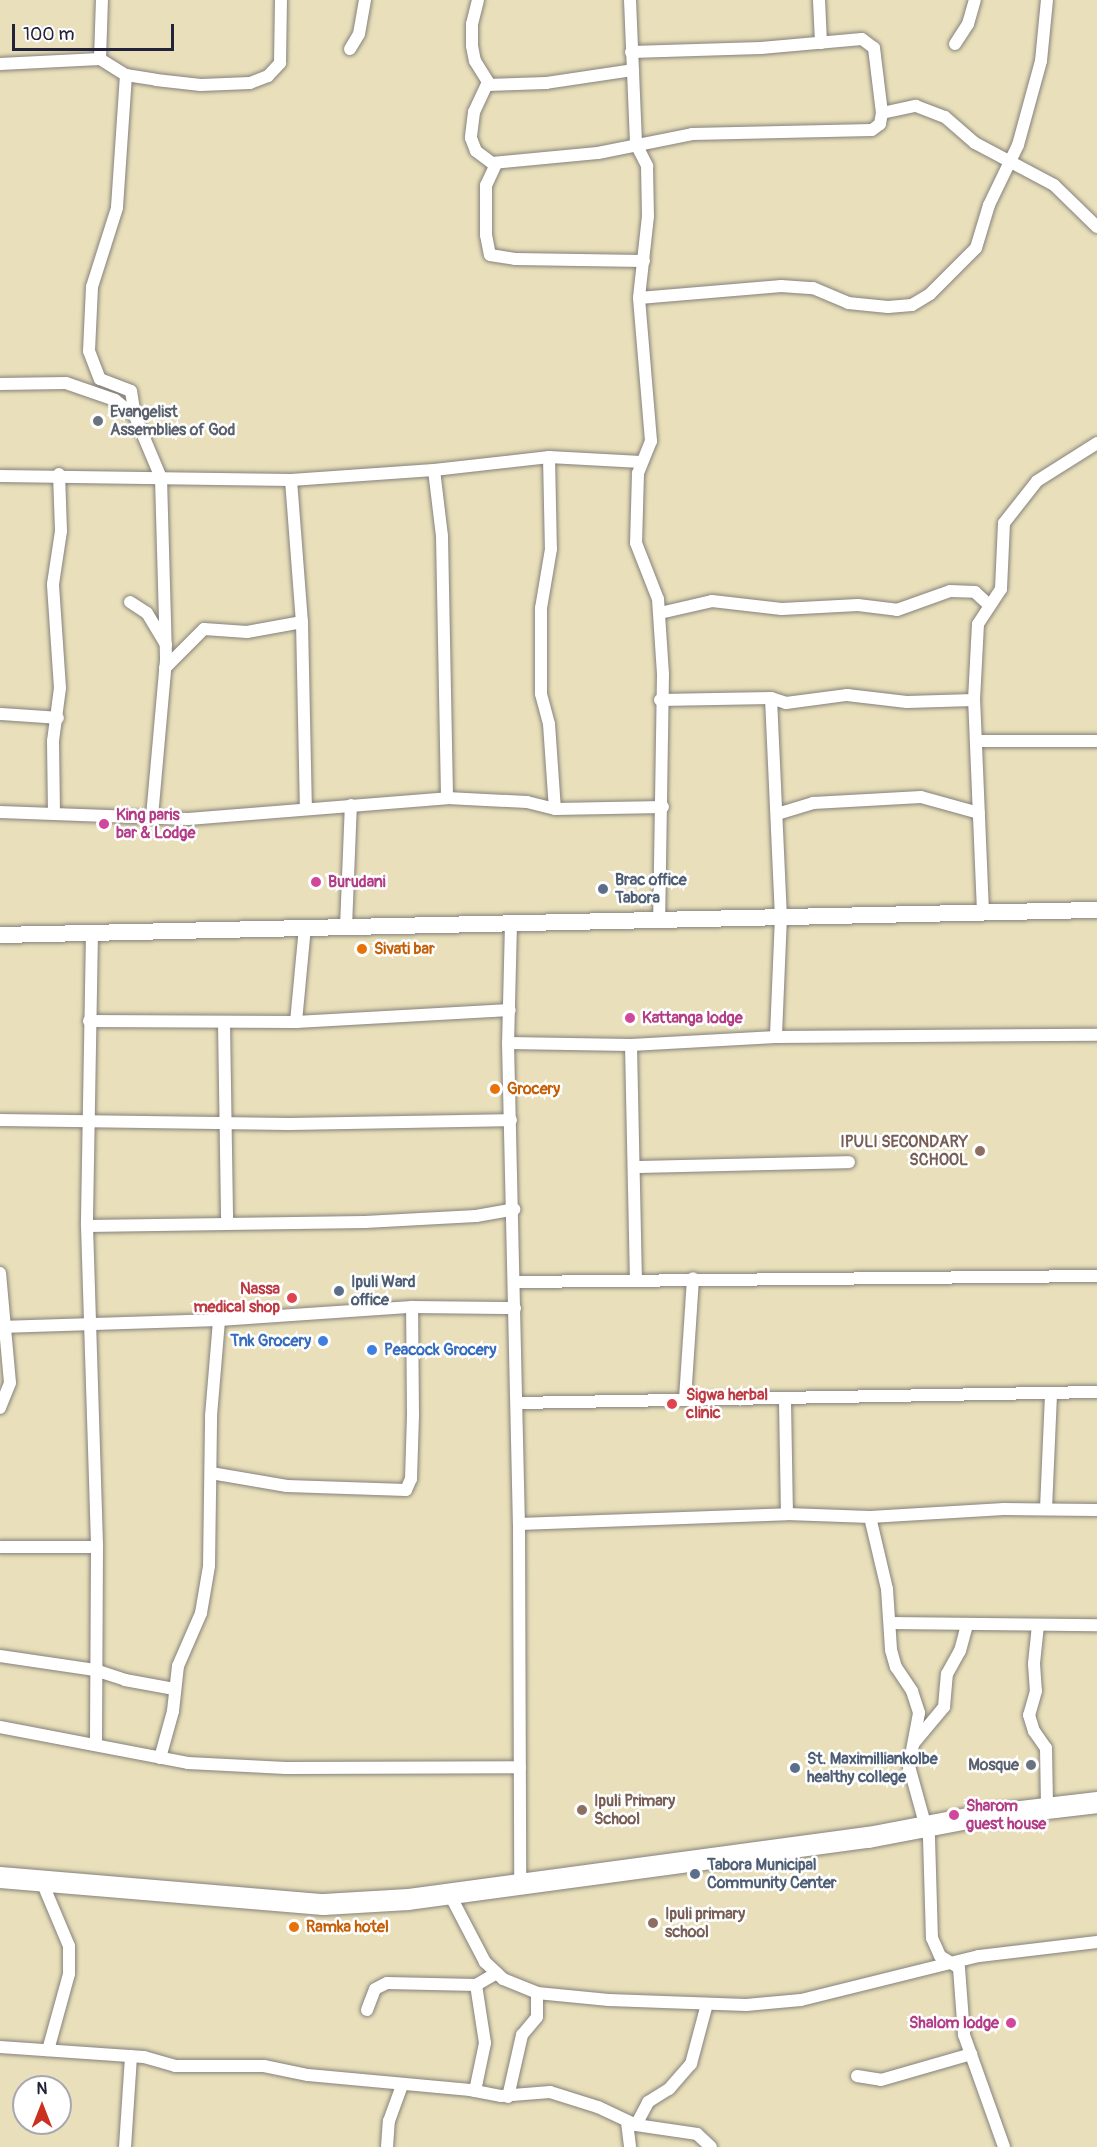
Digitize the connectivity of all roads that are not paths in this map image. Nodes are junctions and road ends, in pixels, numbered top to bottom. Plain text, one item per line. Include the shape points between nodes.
1 (102, 0) edge
2 (280, 0) edge
3 (365, 0) edge
4 (478, 0) edge
5 (630, 0) edge
6 (819, 0) edge
7 (975, 0) edge
8 (1047, 0) edge
9 (821, 43) junction
10 (955, 44) dead end
11 (350, 49) dead end
12 (631, 52) junction
13 (100, 59) junction
14 (0, 64) edge
15 (633, 69) junction
16 (126, 75) junction
17 (487, 85) junction
18 (882, 113) junction
19 (636, 144) junction
20 (1010, 159) junction
21 (496, 164) junction
22 (1097, 227) edge
23 (644, 261) junction
24 (639, 298) junction
25 (0, 384) edge
26 (135, 416) junction
27 (1097, 443) edge
28 (549, 457) junction
29 (641, 462) junction
30 (434, 470) junction
31 (59, 474) junction
32 (0, 476) edge
33 (161, 478) junction
34 (291, 480) junction
35 (130, 602) dead end
36 (988, 605) junction
37 (660, 613) junction
38 (302, 622) junction
39 (165, 645) junction
40 (165, 668) junction
41 (771, 698) junction
42 (660, 700) junction
43 (974, 700) junction
44 (0, 714) edge
45 (58, 718) junction
46 (978, 741) junction
47 (1097, 741) edge
48 (447, 798) junction
49 (351, 805) junction
50 (663, 807) junction
51 (306, 809) junction
52 (555, 809) junction
53 (0, 812) edge
54 (54, 813) junction
55 (979, 813) junction
56 (777, 814) junction
57 (152, 818) junction
58 (1097, 910) edge
59 (983, 912) junction
60 (781, 916) junction
61 (659, 919) junction
62 (511, 923) junction
63 (305, 926) junction
64 (346, 927) junction
65 (92, 932) junction
66 (0, 934) edge
67 (510, 1010) junction
68 (89, 1022) junction
69 (296, 1022) junction
70 (224, 1023) junction
71 (1097, 1035) edge
72 (776, 1037) junction
73 (508, 1043) junction
74 (631, 1045) junction
75 (0, 1120) edge
76 (511, 1120) junction
77 (224, 1122) junction
78 (86, 1123) junction
79 (849, 1162) dead end
80 (634, 1167) junction
81 (514, 1209) junction
82 (227, 1223) junction
83 (87, 1226) junction
84 (0, 1273) edge
85 (1097, 1276) edge
86 (636, 1278) junction
87 (693, 1278) junction
88 (515, 1282) junction
89 (412, 1307) junction
90 (515, 1308) junction
91 (219, 1320) junction
92 (89, 1325) junction
93 (2, 1327) edge
94 (1097, 1392) edge
95 (1051, 1393) junction
96 (685, 1399) junction
97 (785, 1401) junction
98 (517, 1402) junction
99 (0, 1408) edge
100 (211, 1473) junction
101 (1046, 1509) junction
102 (1097, 1510) edge
103 (787, 1514) junction
104 (870, 1517) junction
105 (519, 1524) junction
106 (97, 1547) junction
107 (0, 1548) edge
108 (890, 1623) junction
109 (1038, 1624) junction
110 (967, 1625) junction
111 (1097, 1625) edge
112 (0, 1656) edge
113 (95, 1670) junction
114 (174, 1689) junction
115 (0, 1727) edge
116 (96, 1743) junction
117 (912, 1746) junction
118 (160, 1758) junction
119 (520, 1767) junction
120 (1097, 1802) edge
121 (1047, 1806) junction
122 (927, 1826) junction
123 (0, 1877) edge
124 (42, 1882) junction
125 (520, 1885) junction
126 (450, 1895) junction
127 (1097, 1942) edge
128 (952, 1962) junction
129 (496, 1973) junction
130 (476, 1985) junction
131 (537, 1993) junction
132 (707, 2004) junction
133 (367, 2010) dead end
134 (0, 2046) edge
135 (48, 2050) junction
136 (970, 2054) junction
137 (131, 2056) junction
138 (857, 2076) dead end
139 (402, 2086) junction
140 (476, 2091) junction
141 (508, 2097) junction
142 (631, 2124) junction
143 (125, 2147) edge
144 (387, 2147) edge
145 (630, 2147) edge
146 (711, 2147) edge
147 (1004, 2147) edge

1 - 13 street
2 - 16 street via 280,63 268,76 250,83 210,85
3 - 11 street via 359,34
4 - 17 street via 472,46
5 - 12 street
6 - 9 street
7 - 10 street via 968,24
8 - 20 street via 1034,95
9 - 12 street
9 - 18 street via 862,39 871,44
12 - 15 street
13 - 14 street
13 - 16 street
15 - 17 street via 546,83
15 - 19 street
16 - 26 street via 117,208 92,287 89,351 100,379 131,391
17 - 21 street via 474,112 471,138 479,155
18 - 19 street via 880,124 872,130 724,132
18 - 20 street via 902,107 930,110 945,117 975,143
19 - 21 street via 598,153
19 - 23 street via 647,160
20 - 22 street via 1054,185
20 - 24 street via 976,248 930,294 912,305 854,304 813,288 781,286
21 - 23 street via 486,185 489,255 506,259
23 - 24 street
24 - 29 street via 651,424 651,441
25 - 26 street via 66,383 115,400
26 - 33 street
27 - 36 street via 1037,481 1004,523 1001,589
28 - 29 street
28 - 30 street
28 - 52 street via 551,549 541,608 541,694 549,724
29 - 37 street via 636,543
30 - 34 street
30 - 48 street via 442,536
31 - 32 street
31 - 33 street
31 - 45 street via 60,531 53,584 60,653
33 - 34 street
33 - 39 street
34 - 38 street
35 - 39 street via 147,613
36 - 37 street via 975,592 950,591 897,610 858,605 782,609 712,601
36 - 43 street via 978,624
37 - 42 street
38 - 40 street via 248,632 204,629
38 - 51 street
39 - 40 street
40 - 57 street
41 - 42 street
41 - 43 street via 786,703 847,695 907,702
41 - 56 street
42 - 50 street
43 - 46 street
44 - 45 street
45 - 54 street via 53,741
46 - 47 street
46 - 55 street
48 - 49 street
48 - 52 street via 527,802
49 - 51 street
49 - 64 street
50 - 52 street
50 - 61 street
51 - 57 street via 253,816
53 - 54 street
54 - 57 street
55 - 56 street via 921,797 813,803
55 - 59 street
56 - 60 street
58 - 59 street
59 - 60 street
60 - 61 street
60 - 72 street
61 - 62 street
62 - 64 street
62 - 67 street
63 - 64 street
63 - 65 street
63 - 69 street
65 - 66 street
65 - 68 street
67 - 69 street
67 - 73 street
68 - 70 street
68 - 78 street
69 - 70 street
70 - 77 street
71 - 72 street
72 - 74 street
73 - 74 street
73 - 76 street
74 - 80 street
75 - 78 street
76 - 77 street
76 - 81 street
77 - 78 street
77 - 82 street
78 - 83 street
79 - 80 street
80 - 86 street
81 - 82 street via 476,1216 365,1222
81 - 88 street
82 - 83 street
83 - 92 street
84 - 93 street
85 - 87 street
86 - 87 street
86 - 88 street
87 - 96 street
88 - 90 street
89 - 90 street
89 - 91 street
89 - 100 street via 414,1414 411,1479 406,1490 286,1486
90 - 98 street
91 - 92 street
91 - 100 street
92 - 93 street
92 - 106 street
93 - 99 street via 10,1383
94 - 95 street
95 - 97 street via 922,1393
95 - 101 street
96 - 97 street
96 - 98 street
97 - 103 street
98 - 105 street
100 - 114 street via 211,1548 201,1612 178,1666
101 - 102 street
101 - 104 street
103 - 104 street
103 - 105 street
104 - 108 street via 883,1567
105 - 119 street
106 - 107 street
106 - 113 street
108 - 110 street
108 - 117 street via 893,1660 912,1691 919,1713
109 - 110 street
109 - 111 street
109 - 121 street via 1036,1691 1029,1715 1046,1748
110 - 117 street via 960,1651 947,1674 944,1707
112 - 113 street
113 - 114 street
113 - 116 street
114 - 118 street via 170,1726
115 - 116 street
116 - 118 street
117 - 122 street via 909,1766
118 - 119 street via 286,1768
119 - 125 street
120 - 121 highway
121 - 122 highway
122 - 125 highway
122 - 128 street via 933,1884 932,1938 940,1956
123 - 124 highway
124 - 126 highway via 323,1904
124 - 135 street via 69,1946 69,1974
125 - 126 highway
126 - 129 street via 485,1962
127 - 128 street
128 - 132 street via 801,2000
128 - 136 street via 961,1978 964,2035
129 - 130 street
129 - 131 street
130 - 133 street via 387,1983 375,1989
130 - 140 street via 485,2043
131 - 132 street
131 - 141 street via 537,2017 522,2036
132 - 142 street via 691,2064 669,2090 648,2102
134 - 135 street
135 - 137 street
136 - 138 street via 881,2080
136 - 147 street
137 - 139 street via 175,2066 264,2066 308,2076
137 - 143 street
139 - 140 street
139 - 144 street via 389,2121
140 - 141 street
141 - 142 street via 550,2092 598,2107
142 - 145 street
142 - 146 street via 694,2133

